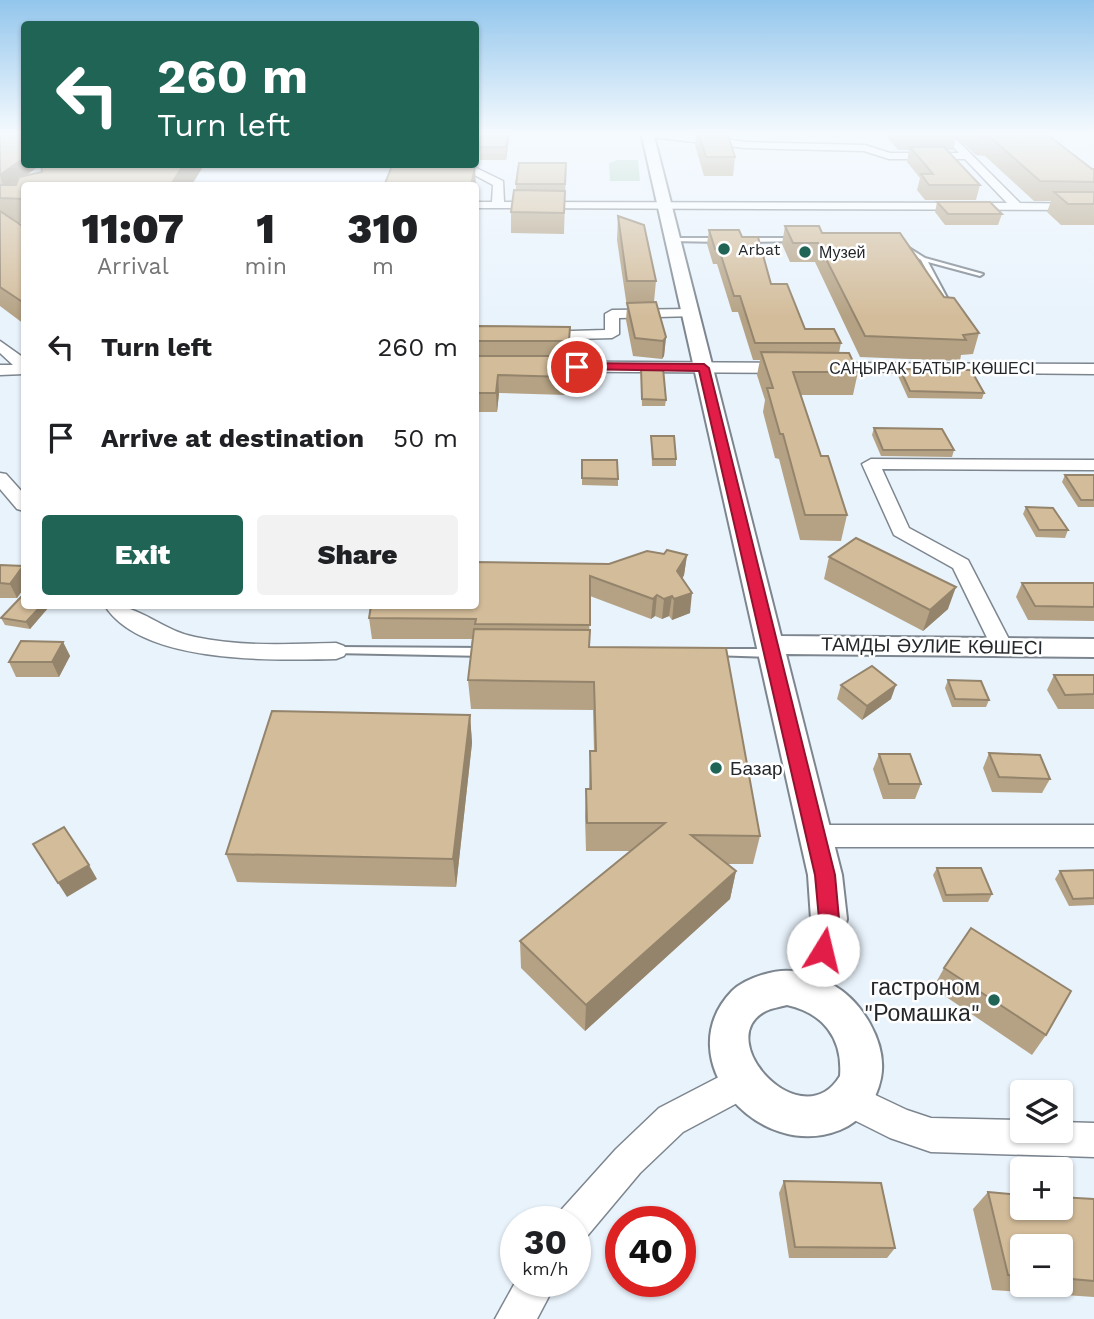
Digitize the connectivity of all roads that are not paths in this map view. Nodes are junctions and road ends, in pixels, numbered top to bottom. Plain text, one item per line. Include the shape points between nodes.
1 (499, 194) edge
2 (661, 194) edge
3 (1004, 194) edge
4 (479, 205) edge
5 (498, 205) junction
6 (664, 205) junction
7 (1017, 207) junction
8 (1094, 207) edge
9 (672, 240) junction
10 (728, 240) edge
11 (741, 240) edge
12 (810, 240) edge
13 (890, 242) edge
14 (923, 259) junction
15 (980, 274) dead end
16 (951, 311) edge
17 (691, 313) junction
18 (531, 336) edge
19 (0, 345) edge
20 (21, 365) edge
21 (479, 366) edge
22 (21, 368) edge
23 (704, 368) junction
24 (1094, 369) edge
25 (0, 370) edge
26 (1094, 465) edge
27 (0, 478) edge
28 (21, 502) edge
29 (120, 609) edge
30 (1002, 647) junction
31 (1094, 648) edge
32 (771, 649) junction
33 (336, 651) joint
34 (500, 652) edge
35 (704, 653) edge
36 (816, 835) junction
37 (1094, 836) edge
38 (810, 992) junction
39 (742, 1082) junction
40 (850, 1100) junction
41 (1094, 1140) edge
42 (589, 1206) edge

1 - 5 street
2 - 6 street
3 - 7 street
4 - 5 street
5 - 6 street
6 - 7 street
6 - 9 street
7 - 8 street
9 - 10 lane
9 - 17 street
11 - 12 lane
13 - 14 lane via 912,249
14 - 15 lane
14 - 16 lane
17 - 18 street via 612,314 612,334
17 - 23 street
19 - 20 street
21 - 23 street, САҢЫРАК БАТЫР КӨШЕСІ
22 - 25 street
23 - 24 street, САҢЫРАК БАТЫР КӨШЕСІ
23 - 32 street
26 - 30 street via 871,464 901,531 961,564
27 - 28 street
29 - 33 street via 162,637 200,646
30 - 31 street, ТАМДЫ ӘУЛИЕ КӨШЕСІ
30 - 32 street, ТАМДЫ ӘУЛИЕ КӨШЕСІ
32 - 35 lane
32 - 36 street
33 - 34 lane
36 - 37 street
36 - 38 street via 829,919
38 - 39 street via 787,987 765,990 746,999 733,1016 727,1036 730,1059
38 - 40 street via 834,1006 853,1027 862,1052 862,1078
39 - 40 street via 766,1104 796,1116 835,1111
39 - 42 street via 671,1121
40 - 41 street via 931,1135

